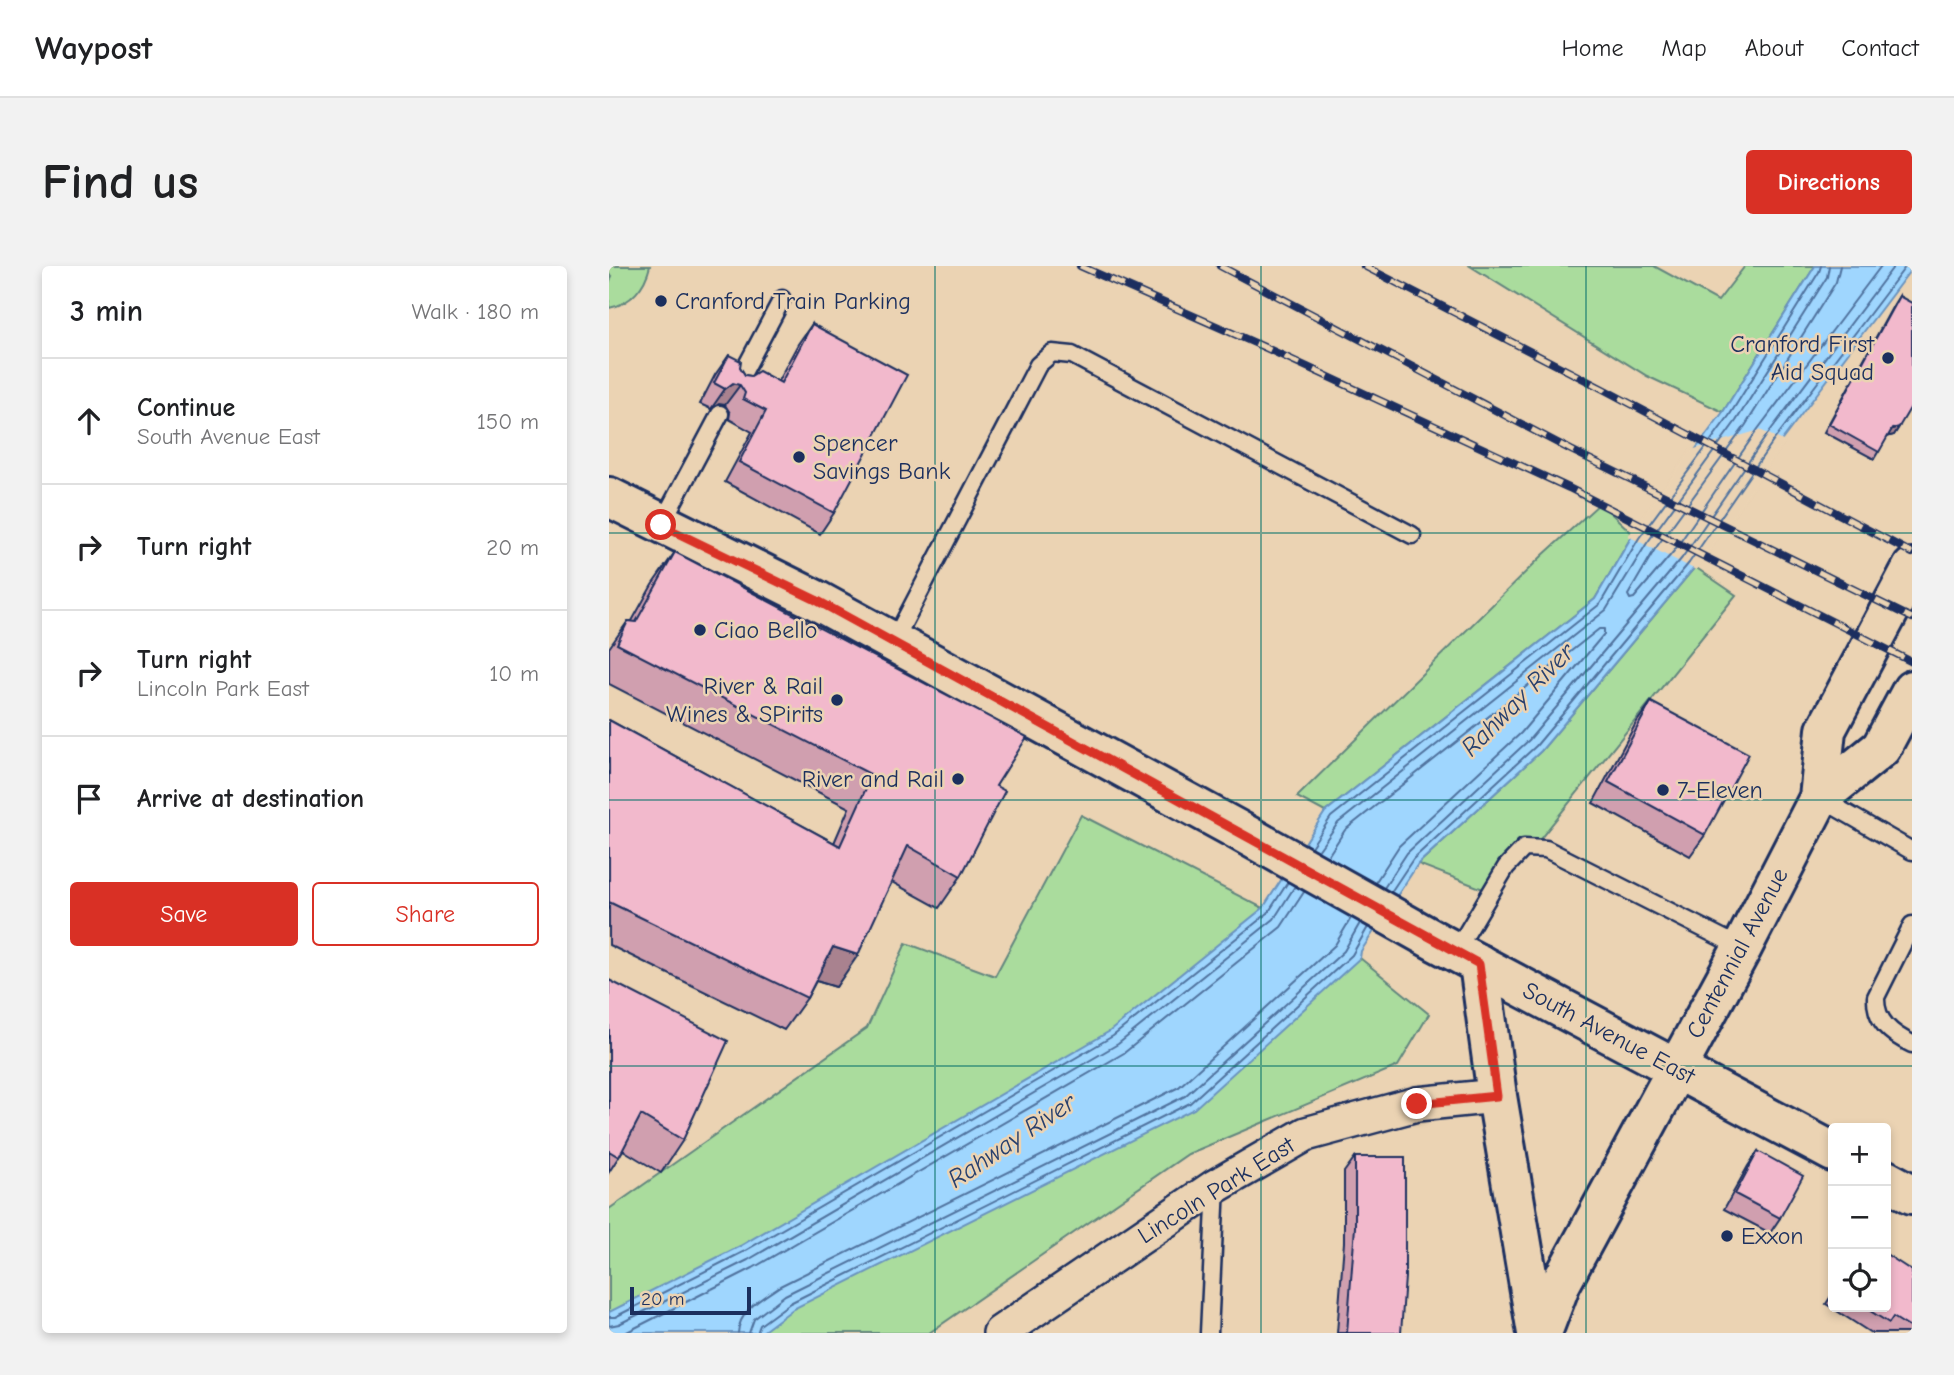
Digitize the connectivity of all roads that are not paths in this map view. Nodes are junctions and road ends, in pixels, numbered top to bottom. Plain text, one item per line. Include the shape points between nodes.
1 (782, 299) dead end
2 (736, 386) edge
3 (720, 414) edge
4 (609, 497) edge
5 (661, 525) junction
6 (1412, 535) dead end
7 (1912, 568) edge
8 (893, 643) junction
9 (1912, 690) edge
10 (1819, 798) junction
11 (1912, 851) edge
12 (1912, 925) edge
13 (1742, 948) junction
14 (1457, 952) junction
15 (1912, 1044) edge
16 (1675, 1069) junction
17 (1497, 1096) junction
18 (1828, 1149) edge
19 (1891, 1183) edge
20 (1216, 1186) junction
21 (1912, 1194) edge
22 (1000, 1333) edge
23 (1209, 1333) edge
24 (1539, 1333) edge

1 - 2 lane
3 - 5 lane
4 - 5 main road, South Avenue East
5 - 8 main road, South Avenue East
6 - 8 lane via 1072,355 1052,353 1038,365
7 - 10 main road, Centennial Avenue via 1826,730
8 - 14 main road, South Avenue East
9 - 10 main road, Centennial Avenue via 1881,748
10 - 11 lane
10 - 13 main road, Centennial Avenue
12 - 15 lane via 1875,1007 1881,1022
13 - 14 lane via 1546,849 1524,848 1506,867
13 - 16 main road, Centennial Avenue
14 - 16 main road, South Avenue East
14 - 17 main road
16 - 18 main road, South Avenue East
16 - 24 main road, Centennial Avenue
17 - 20 street, Lincoln Park East via 1417,1104 1306,1134
17 - 24 main road
19 - 21 main road
20 - 22 street, Lincoln Park East
20 - 23 lane

